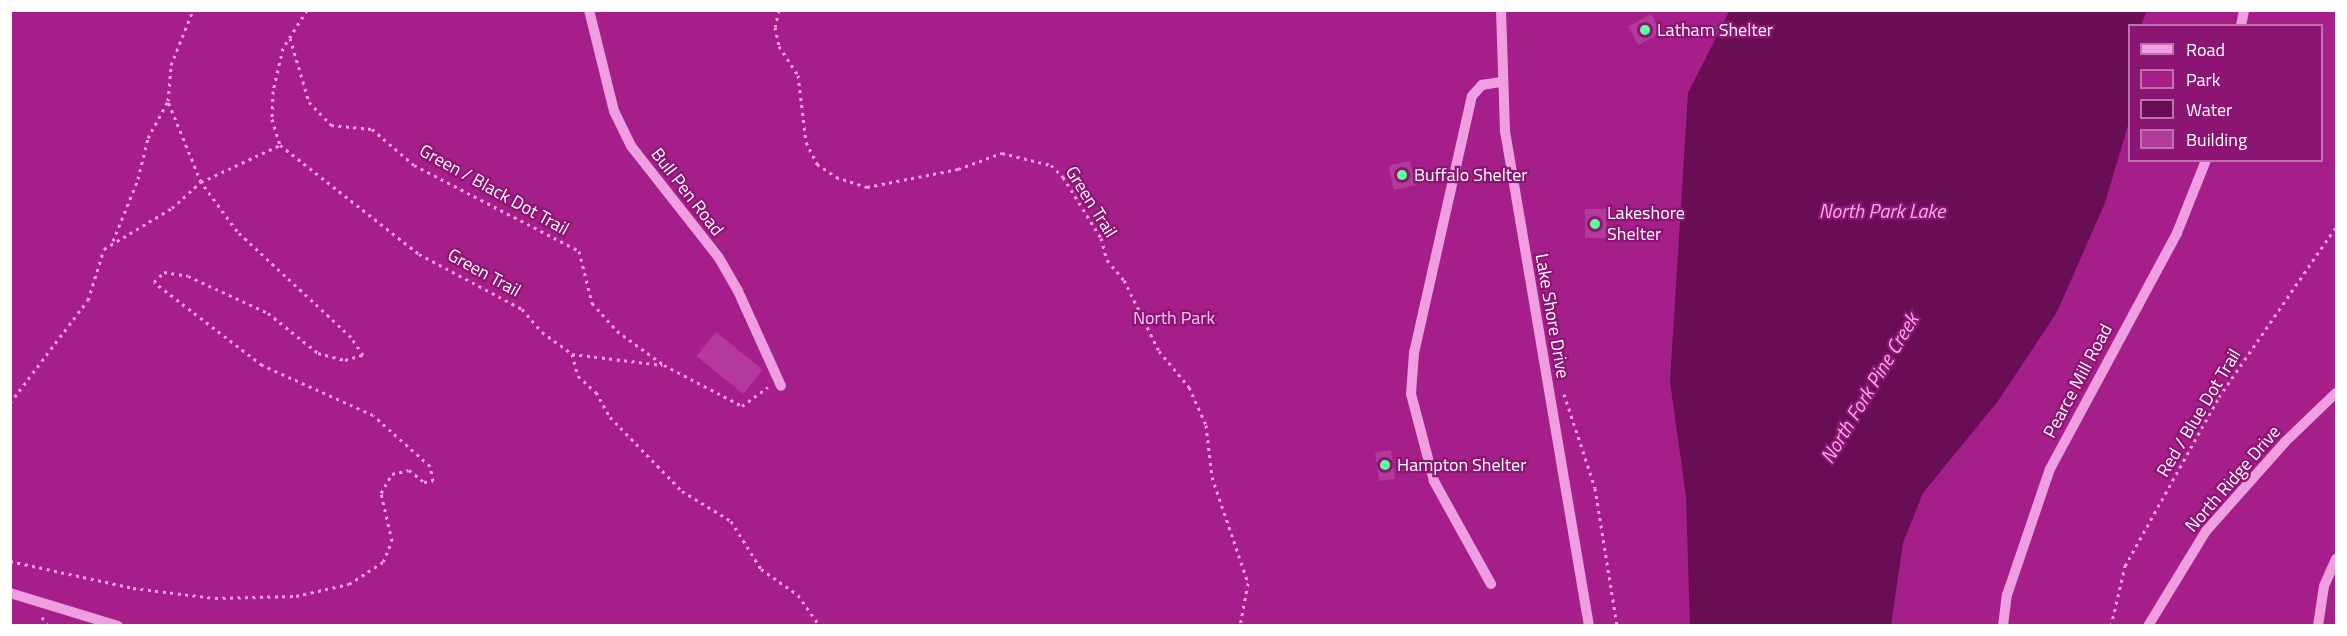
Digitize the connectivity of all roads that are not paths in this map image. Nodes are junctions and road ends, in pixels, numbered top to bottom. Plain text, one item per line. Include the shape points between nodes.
1 (589, 10) edge
2 (1501, 10) edge
3 (1500, 82) junction
4 (2205, 162) edge
5 (779, 383) road end
6 (2337, 393) edge
7 (2337, 559) edge
8 (1491, 584) dead end
9 (10, 593) edge
10 (118, 626) edge
11 (1589, 626) edge
12 (2003, 626) edge
13 (2148, 626) edge
14 (2318, 626) edge

1 - 5 street, Bull Pen Road via 614,111 631,146 718,258 738,291
2 - 3 street, Lake Shore Drive
3 - 8 street via 1482,85 1472,96 1419,329 1411,394 1434,481
3 - 11 street, Lake Shore Drive
4 - 12 street, Pearce Mill Road via 2177,233 2050,469 2007,595
6 - 13 street, North Ridge Drive via 2284,442 2206,531
7 - 14 street via 2324,586
9 - 10 street

